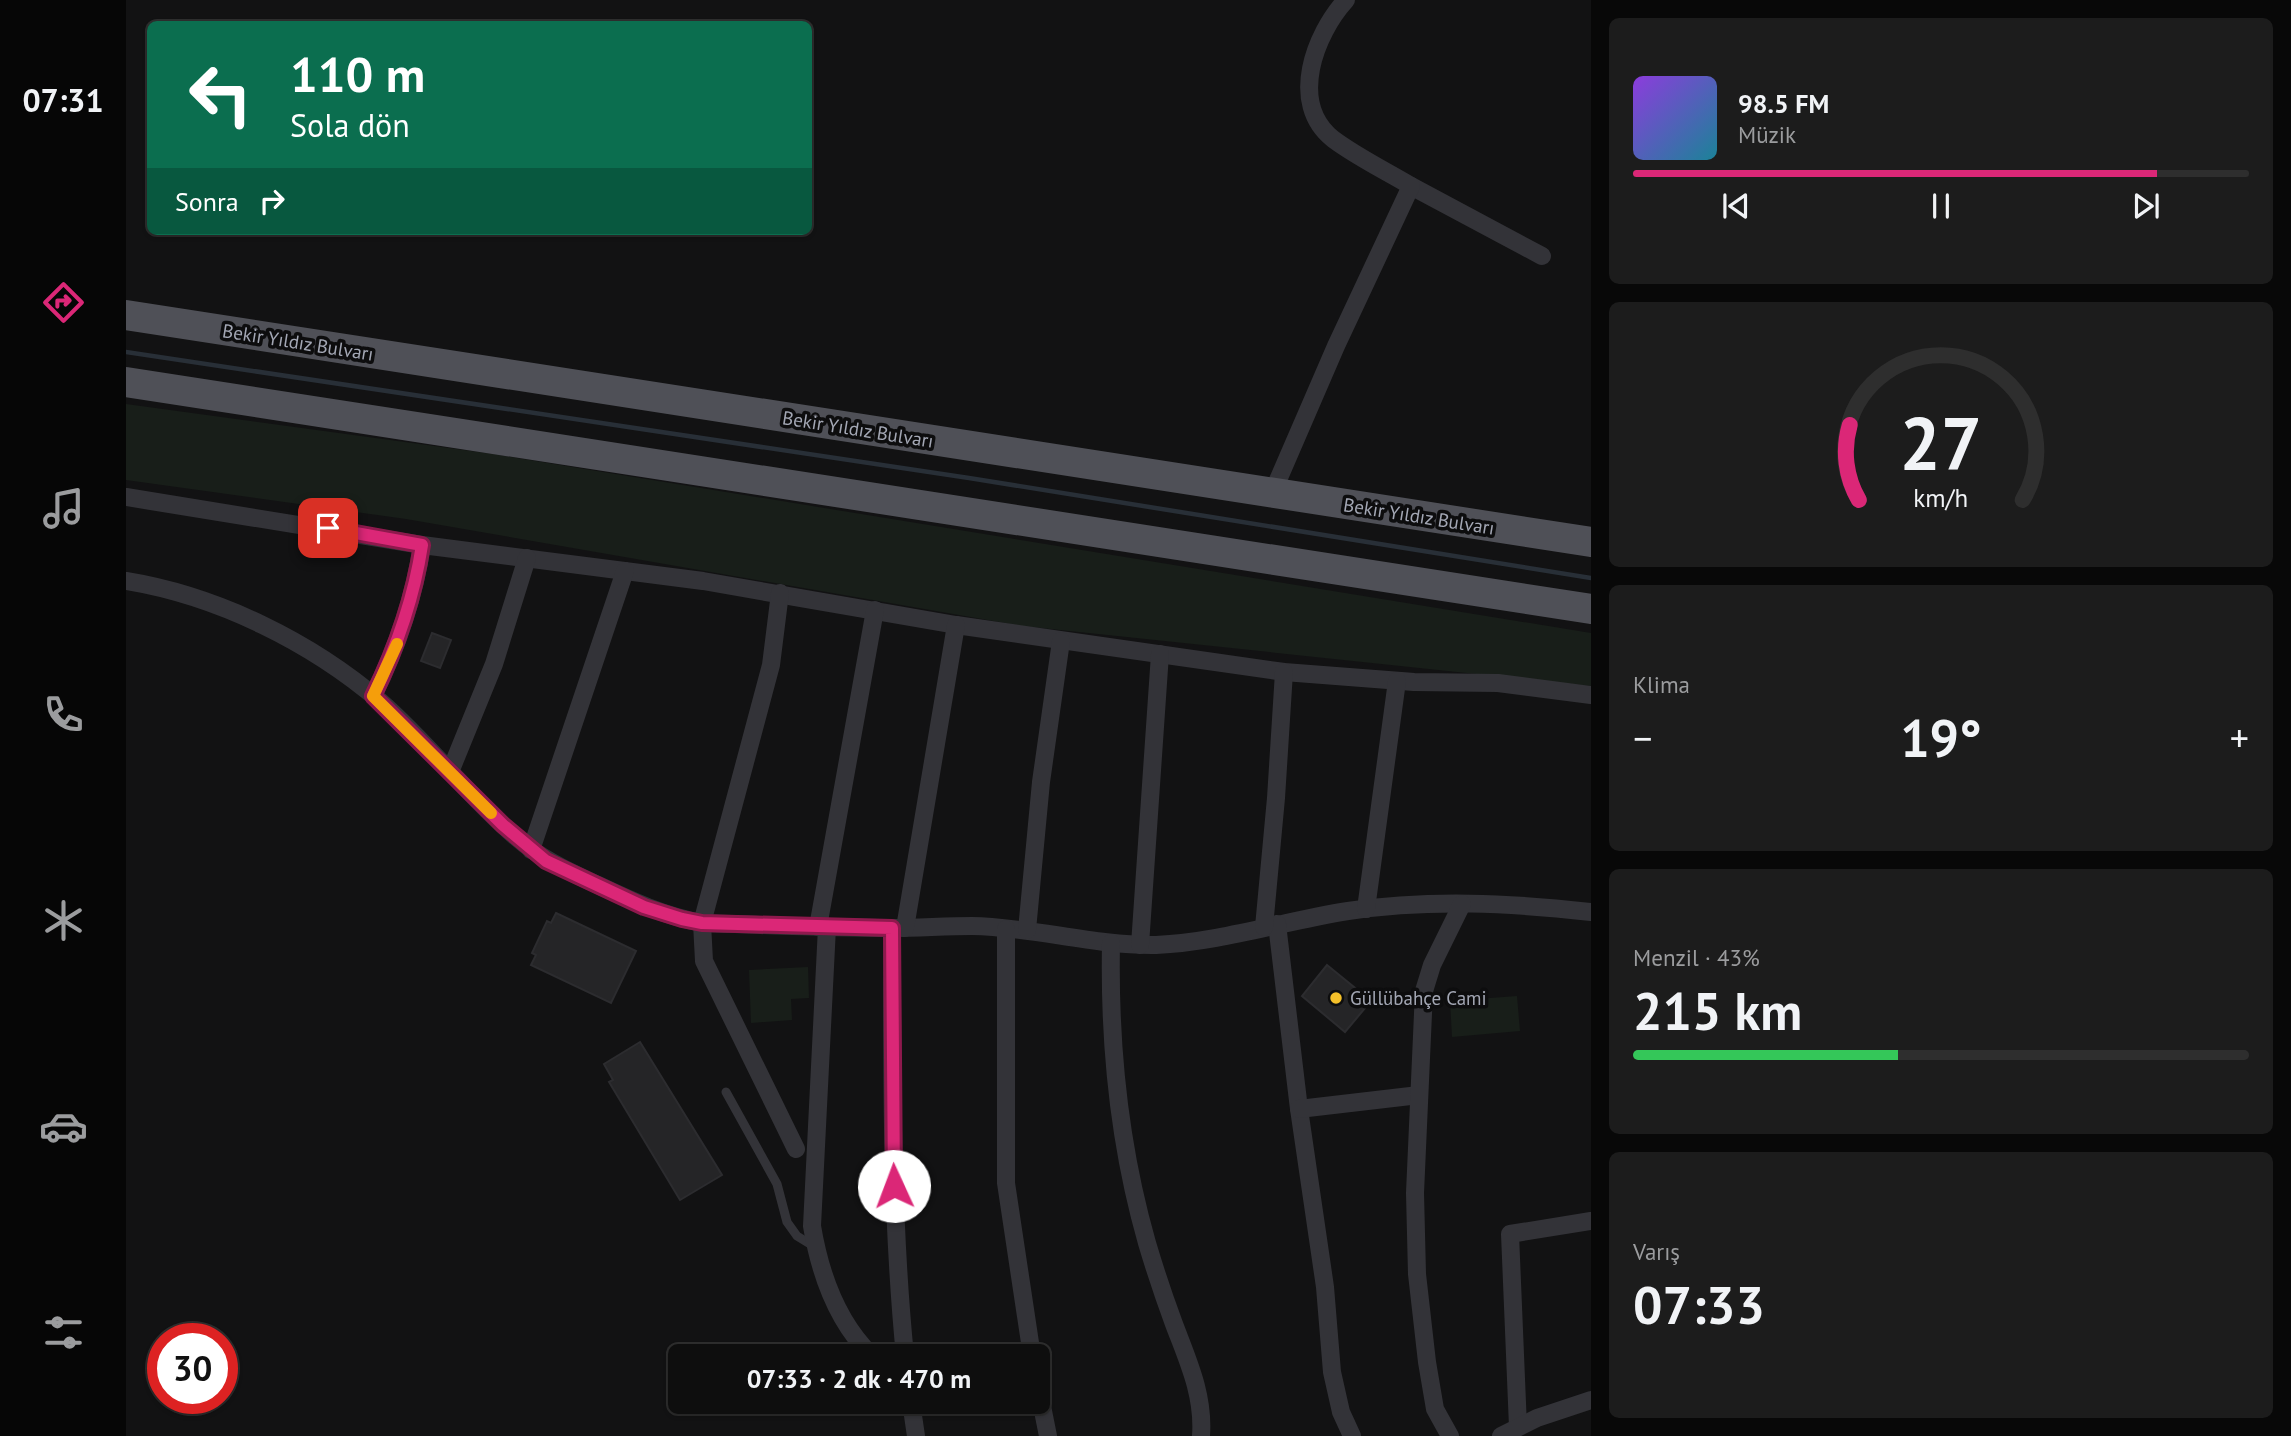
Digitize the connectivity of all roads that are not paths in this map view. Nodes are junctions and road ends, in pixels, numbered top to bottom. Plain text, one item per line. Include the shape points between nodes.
1 (1346, 0) edge
2 (1411, 186) junction
3 (1542, 257) dead end
4 (126, 315) edge
5 (126, 382) edge
6 (1272, 494) junction
7 (126, 496) edge
8 (1591, 542) edge
9 (422, 545) junction
10 (527, 558) junction
11 (625, 571) junction
12 (126, 580) edge
13 (780, 593) junction
14 (1591, 609) edge
15 (875, 610) junction
16 (956, 625) junction
17 (1061, 641) junction
18 (1160, 654) junction
19 (1284, 672) junction
20 (1397, 681) junction
21 (1591, 695) edge
22 (373, 696) junction
23 (450, 772) junction
24 (531, 850) junction
25 (1462, 904) junction
26 (1366, 909) junction
27 (1591, 912) edge
28 (702, 923) junction
29 (1271, 926) junction
30 (822, 927) junction
31 (899, 928) junction
32 (1006, 929) junction
33 (1027, 930) junction
34 (1111, 943) junction
35 (1140, 944) junction
36 (726, 1092) dead end
37 (1419, 1095) junction
38 (1298, 1109) junction
39 (796, 1149) dead end
40 (1591, 1221) edge
41 (816, 1247) junction
42 (861, 1344) edge
43 (904, 1344) edge
44 (1030, 1344) edge
45 (1591, 1400) edge
46 (913, 1414) edge
47 (1044, 1414) edge
48 (1518, 1427) junction
49 (916, 1436) edge
50 (1048, 1436) edge
51 (1201, 1436) edge
52 (1352, 1436) edge
53 (1450, 1436) edge
54 (1501, 1436) edge

1 - 2 street via 1316,49 1310,78 1313,109 1334,139
2 - 3 street
2 - 6 street
4 - 6 main road, Bekir Yıldız Bulvarı
5 - 14 main road
6 - 8 main road, Bekir Yıldız Bulvarı
7 - 9 street
9 - 10 street
9 - 22 street via 406,617
10 - 11 street
10 - 23 street via 490,676
11 - 13 street
11 - 24 street
12 - 22 street via 188,594 231,610 313,653
13 - 15 street
13 - 28 street via 771,664
15 - 16 street
15 - 30 street
16 - 17 street
16 - 31 street
17 - 18 street
17 - 33 street
18 - 19 street
18 - 35 street
19 - 20 street
19 - 29 street
20 - 21 street via 1498,683
20 - 26 street
22 - 23 street
23 - 24 street
24 - 28 street via 644,907
25 - 26 street
25 - 27 street
25 - 37 street via 1424,991
26 - 29 street
28 - 30 street
28 - 39 street via 704,961
29 - 35 street via 1183,943
29 - 38 street
30 - 31 street
30 - 41 street via 812,1227
31 - 32 street
31 - 43 street via 892,1162
32 - 33 street
32 - 44 street via 1006,1183
33 - 34 street
34 - 35 street
34 - 51 street via 1113,1053 1128,1163 1159,1283 1195,1379
36 - 41 lane via 777,1184 787,1222 803,1241
37 - 38 street
37 - 53 street via 1415,1206 1421,1314 1435,1409
38 - 52 street via 1325,1287 1332,1372
40 - 48 street via 1510,1234
41 - 42 street via 838,1310
45 - 48 street
46 - 49 street
47 - 50 street
48 - 54 street

